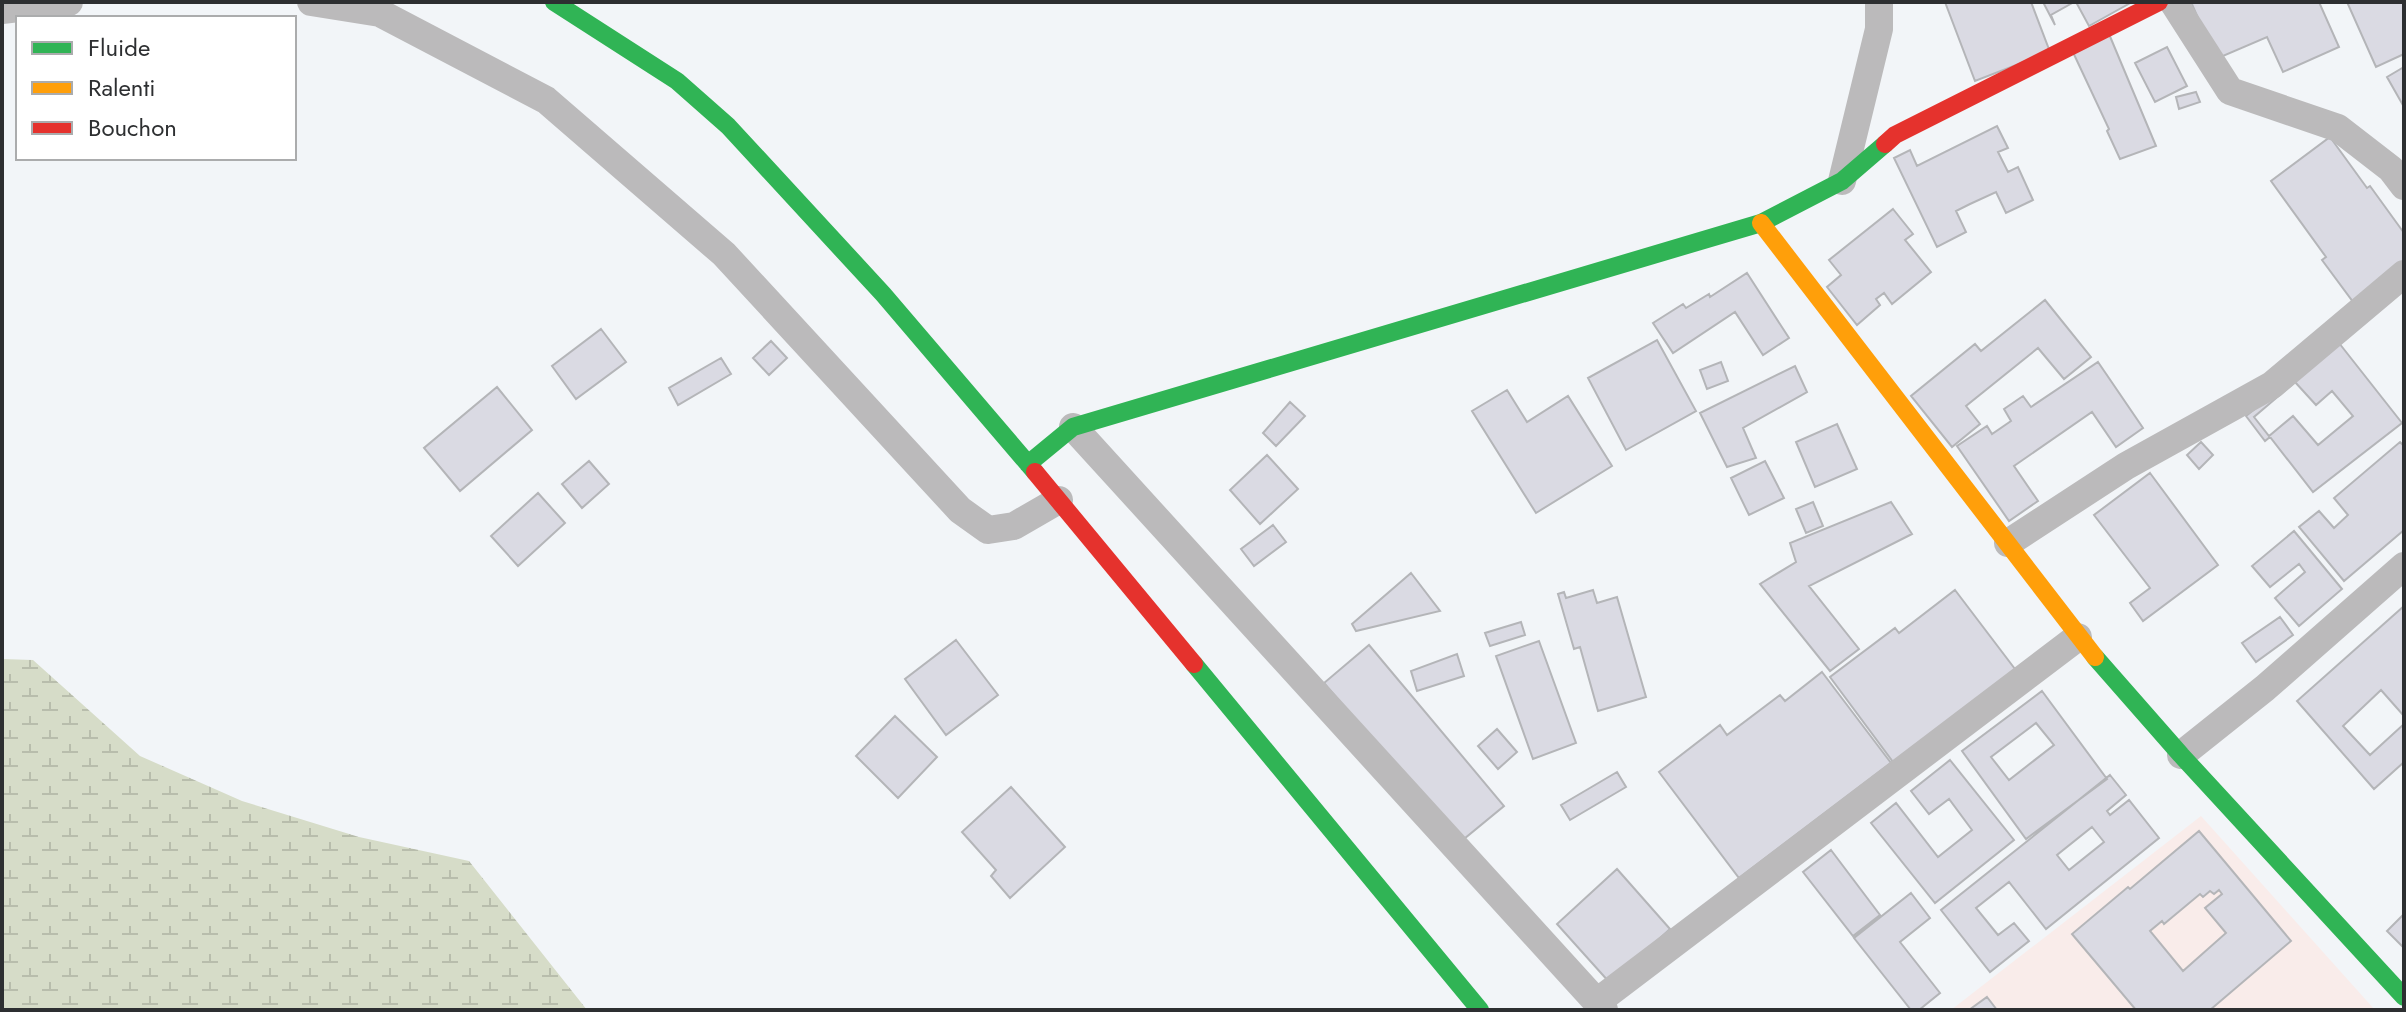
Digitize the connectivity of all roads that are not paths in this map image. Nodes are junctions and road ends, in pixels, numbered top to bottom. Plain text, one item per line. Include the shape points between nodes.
1 (69, 2) edge
2 (311, 2) edge
3 (554, 2) edge
4 (1879, 2) edge
5 (2159, 2) edge
6 (2173, 2) edge
7 (2, 10) edge
8 (2400, 172) edge
9 (1842, 181) junction
10 (1761, 223) junction
11 (2404, 274) edge
12 (1073, 427) junction
13 (1028, 464) junction
14 (1059, 500) junction
15 (2008, 543) junction
16 (2404, 566) edge
17 (2078, 637) junction
18 (2181, 755) junction
19 (2404, 997) edge
20 (1601, 1006) edge
21 (1480, 1010) edge

1 - 7 street
2 - 14 street via 380,13 546,100 724,254 960,510 988,530 1014,526
3 - 13 street via 677,81 728,126 883,294
4 - 9 street via 1879,29
5 - 9 street via 1895,135
6 - 8 street via 2230,91 2338,128
9 - 10 street
10 - 12 street
10 - 15 street
11 - 15 street via 2272,385 2126,466
12 - 13 street
12 - 20 street
13 - 14 street
14 - 21 street
15 - 17 street
16 - 18 street
17 - 18 street
17 - 20 street
18 - 19 street

